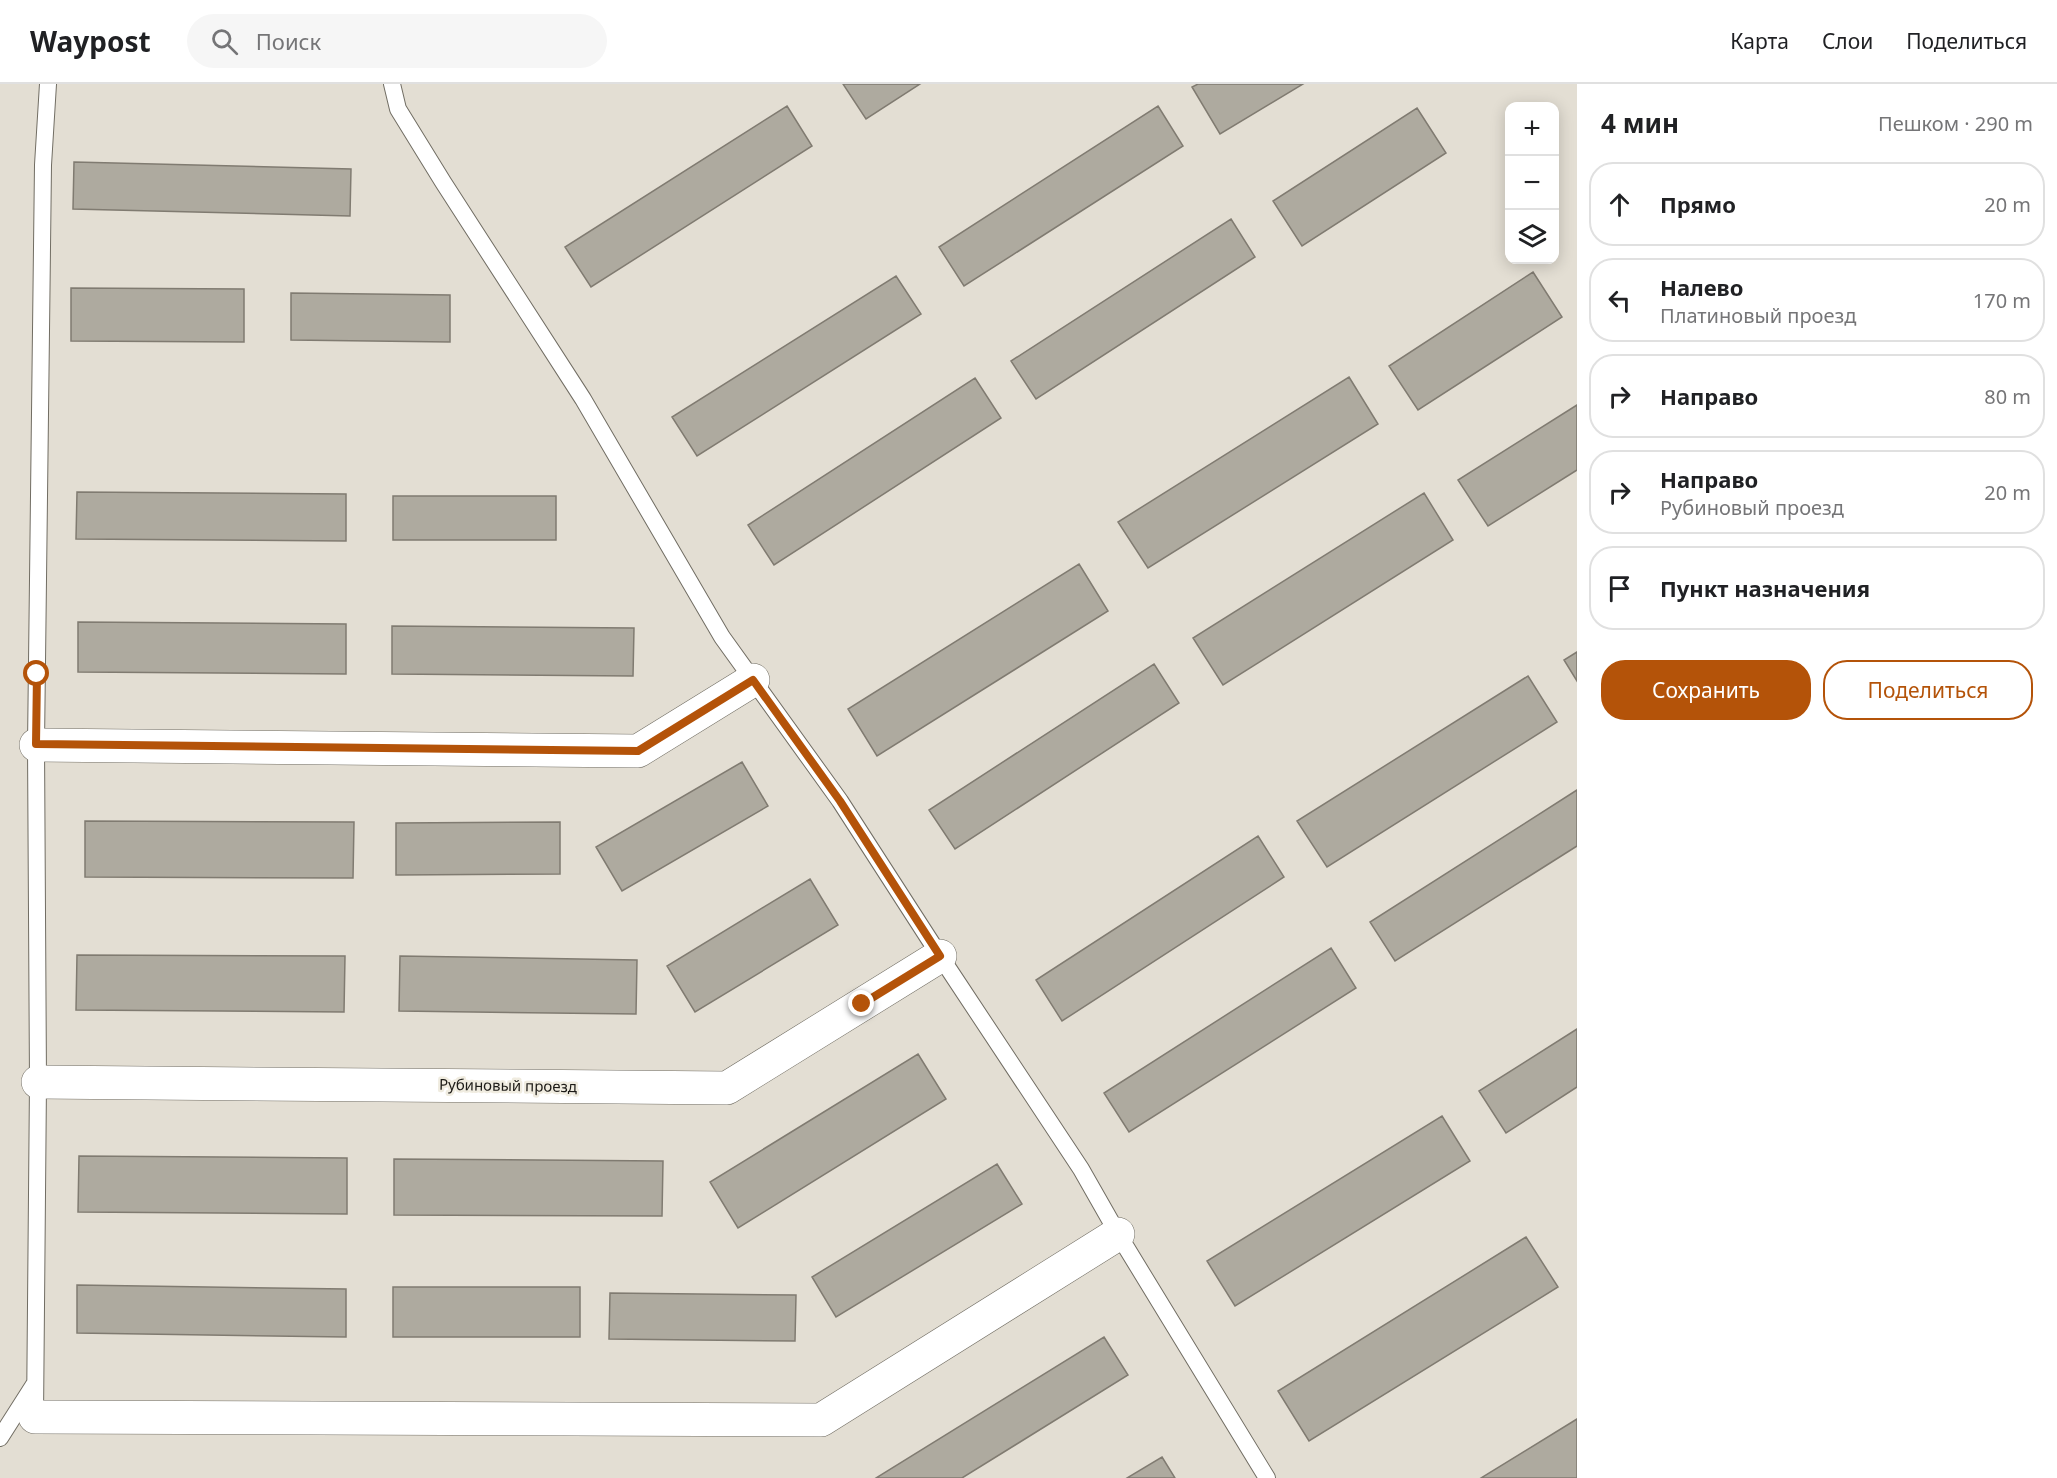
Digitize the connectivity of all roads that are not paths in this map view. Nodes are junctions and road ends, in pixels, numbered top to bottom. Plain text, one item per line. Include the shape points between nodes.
1 (48, 84) edge
2 (392, 84) edge
3 (753, 680) junction
4 (36, 744) junction
5 (940, 956) junction
6 (38, 1082) junction
7 (1118, 1234) junction
8 (35, 1383) junction
9 (35, 1417) joint
10 (0, 1438) edge
11 (1267, 1478) edge

1 - 4 lane via 42,165
2 - 3 lane via 398,109 442,183 583,399 722,637
3 - 4 street via 638,751
3 - 5 lane via 840,801
4 - 6 lane
5 - 6 street, Рубиновый проезд via 727,1088
5 - 7 lane via 1082,1169
6 - 8 lane
7 - 9 street via 820,1420
7 - 11 lane
8 - 9 lane
8 - 10 lane

